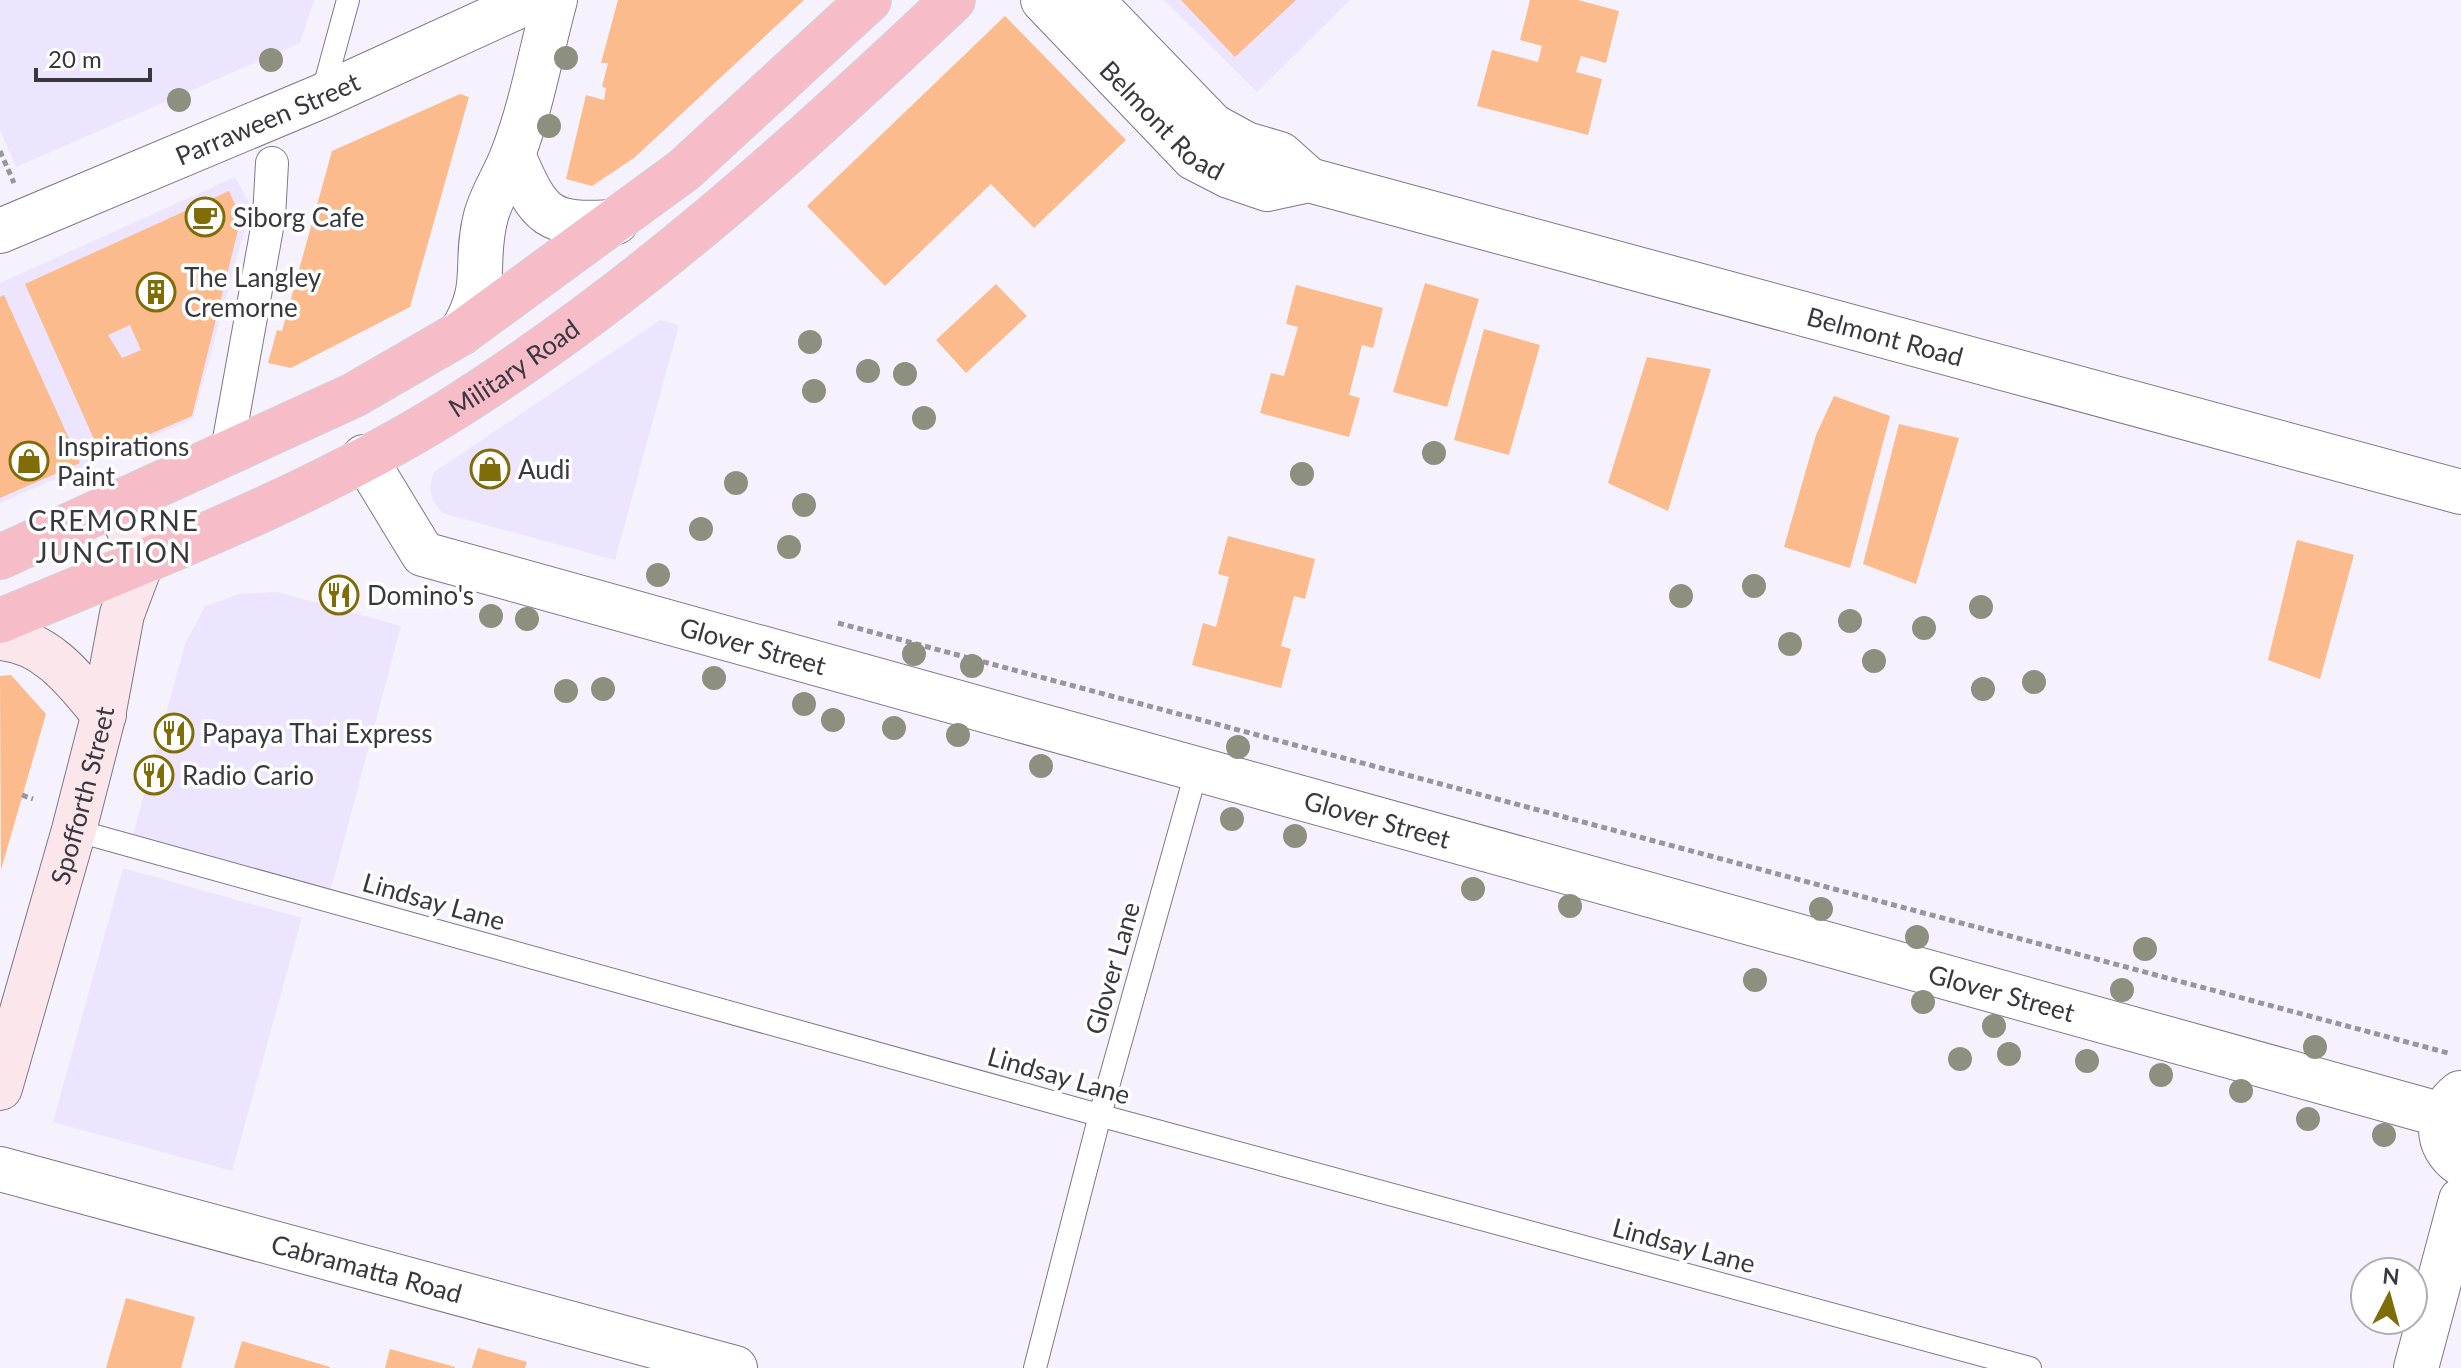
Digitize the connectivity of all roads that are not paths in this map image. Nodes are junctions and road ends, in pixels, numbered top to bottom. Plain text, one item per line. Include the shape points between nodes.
1 (348, 0) edge
2 (532, 0) edge
3 (555, 0) edge
4 (869, 0) edge
5 (953, 0) edge
6 (1043, 0) edge
7 (1091, 0) edge
8 (322, 96) junction
9 (513, 155) junction
10 (272, 163) dead end
11 (1309, 180) junction
12 (616, 222) junction
13 (0, 231) edge
14 (461, 333) junction
15 (226, 456) junction
16 (364, 457) junction
17 (2461, 492) edge
18 (118, 504) junction
19 (0, 557) edge
20 (142, 561) junction
21 (0, 621) edge
22 (0, 638) edge
23 (104, 715) junction
24 (1197, 769) junction
25 (74, 830) junction
26 (2451, 1087) edge
27 (0, 1088) edge
28 (1100, 1115) junction
29 (2461, 1164) edge
30 (0, 1169) edge
31 (2461, 1200) edge
32 (735, 1368) edge
33 (1035, 1368) edge
34 (2030, 1368) edge
35 (2416, 1368) edge

1 - 8 lane
2 - 8 street, Parraween Street
3 - 9 street
4 - 12 highway via 716,144
5 - 16 highway, Military Road via 720,214 572,330 441,416
6 - 11 street, Belmont Road via 1194,158 1267,189
7 - 11 street, Belmont Road via 1213,126 1280,154
8 - 13 street, Parraween Street
9 - 12 street via 537,203 551,218 578,224
9 - 14 street via 486,217 480,244 481,292
10 - 15 street via 269,217
11 - 17 street, Belmont Road
12 - 14 highway
14 - 15 highway via 354,395
15 - 18 highway
16 - 20 highway, Military Road via 280,503
16 - 24 street, Glover Street via 423,554
18 - 19 highway
18 - 20 main road
20 - 21 highway, Military Road
20 - 23 main road, Spofforth Street via 122,614
22 - 23 main road via 45,654
23 - 25 main road, Spofforth Street
24 - 26 street, Glover Street
24 - 28 lane, Glover Lane
25 - 27 main road, Spofforth Street
25 - 28 lane, Lindsay Lane
26 - 29 street via 2442,1141
28 - 33 lane, Glover Lane
28 - 34 lane, Lindsay Lane
30 - 32 street, Cabramatta Road
31 - 35 street

